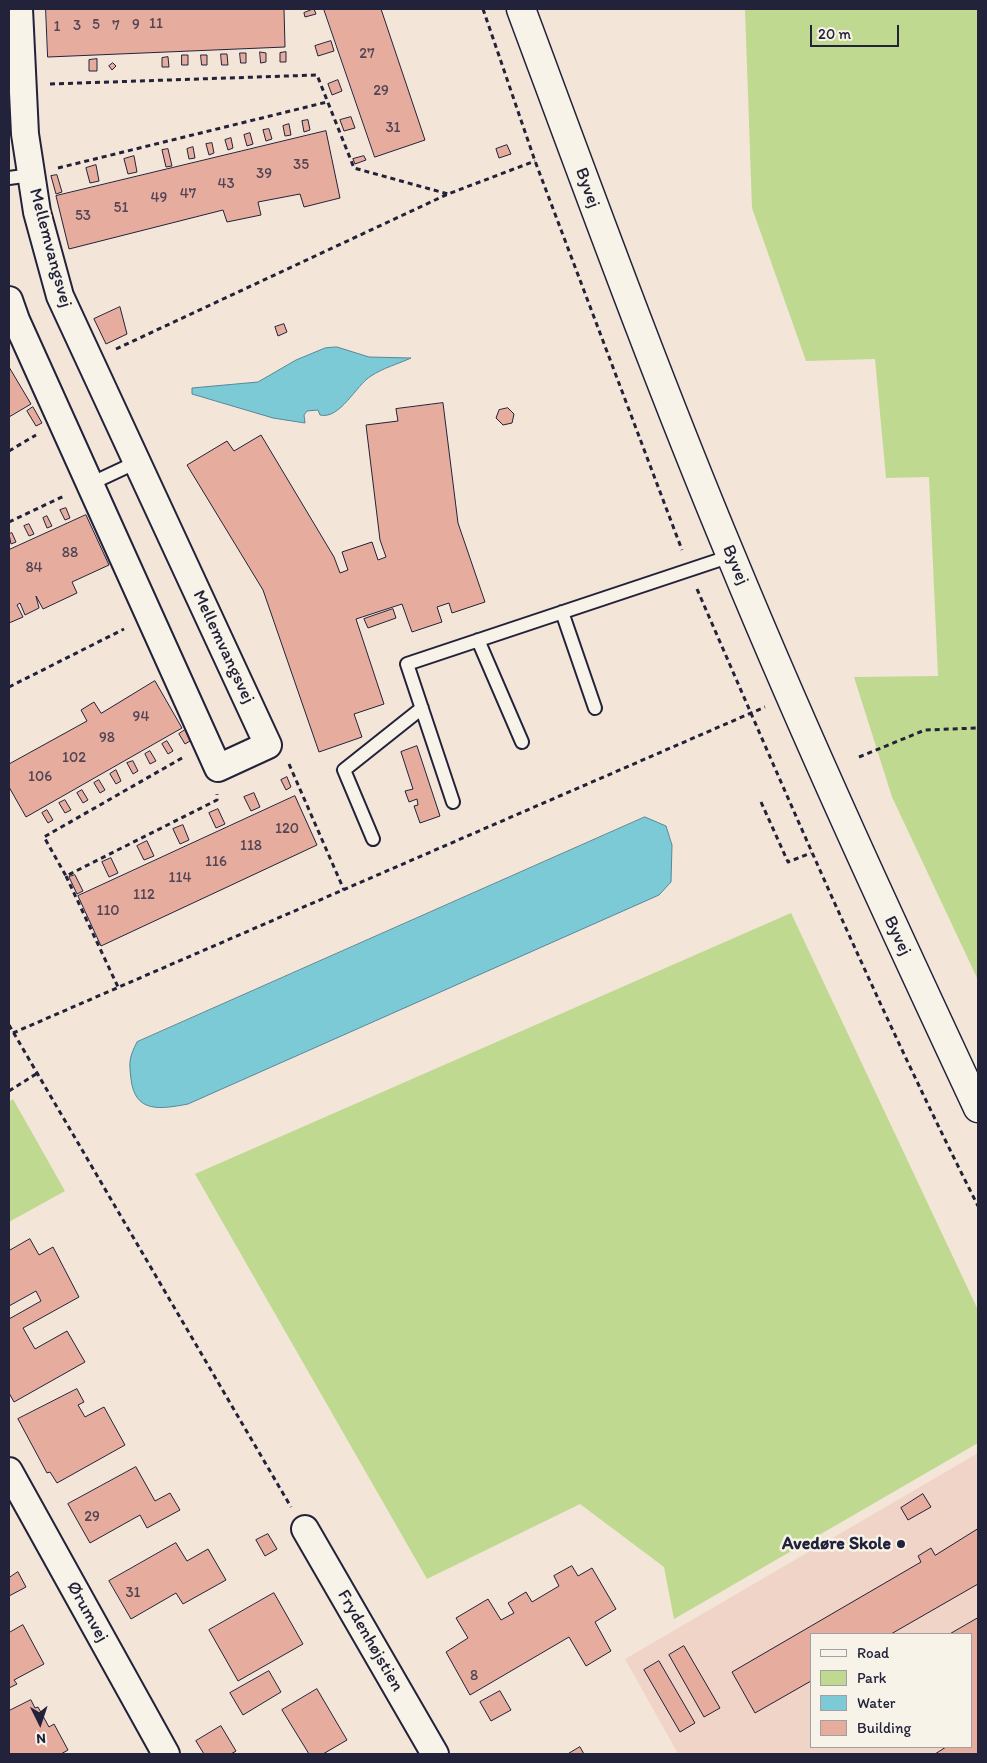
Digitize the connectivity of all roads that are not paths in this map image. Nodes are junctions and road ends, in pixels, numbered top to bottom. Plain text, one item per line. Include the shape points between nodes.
1 (19, 9) edge
2 (521, 9) edge
3 (20, 176) edge
4 (9, 300) edge
5 (137, 462) junction
6 (90, 484) junction
7 (731, 556) junction
8 (562, 612) junction
9 (478, 640) junction
10 (422, 708) junction
11 (594, 708) dead end
12 (522, 742) dead end
13 (453, 802) dead end
14 (373, 839) dead end
15 (978, 1108) edge
16 (9, 1471) edge
17 (304, 1529) road end
18 (166, 1754) edge
19 (435, 1754) edge

1 - 3 street, Mellemvangsvej via 25,134
2 - 7 street, Byvej via 606,239
3 - 5 street, Mellemvangsvej via 36,212 60,296
4 - 6 street
5 - 6 lane
5 - 6 street, Mellemvangsvej via 268,745 218,768
7 - 8 lane
7 - 15 street, Byvej via 851,836
8 - 9 lane
8 - 11 lane
9 - 10 lane via 407,664
9 - 12 lane
10 - 13 lane
10 - 14 lane via 344,770
16 - 18 street, Ørumvej
17 - 19 street, Frydenhøjstien

